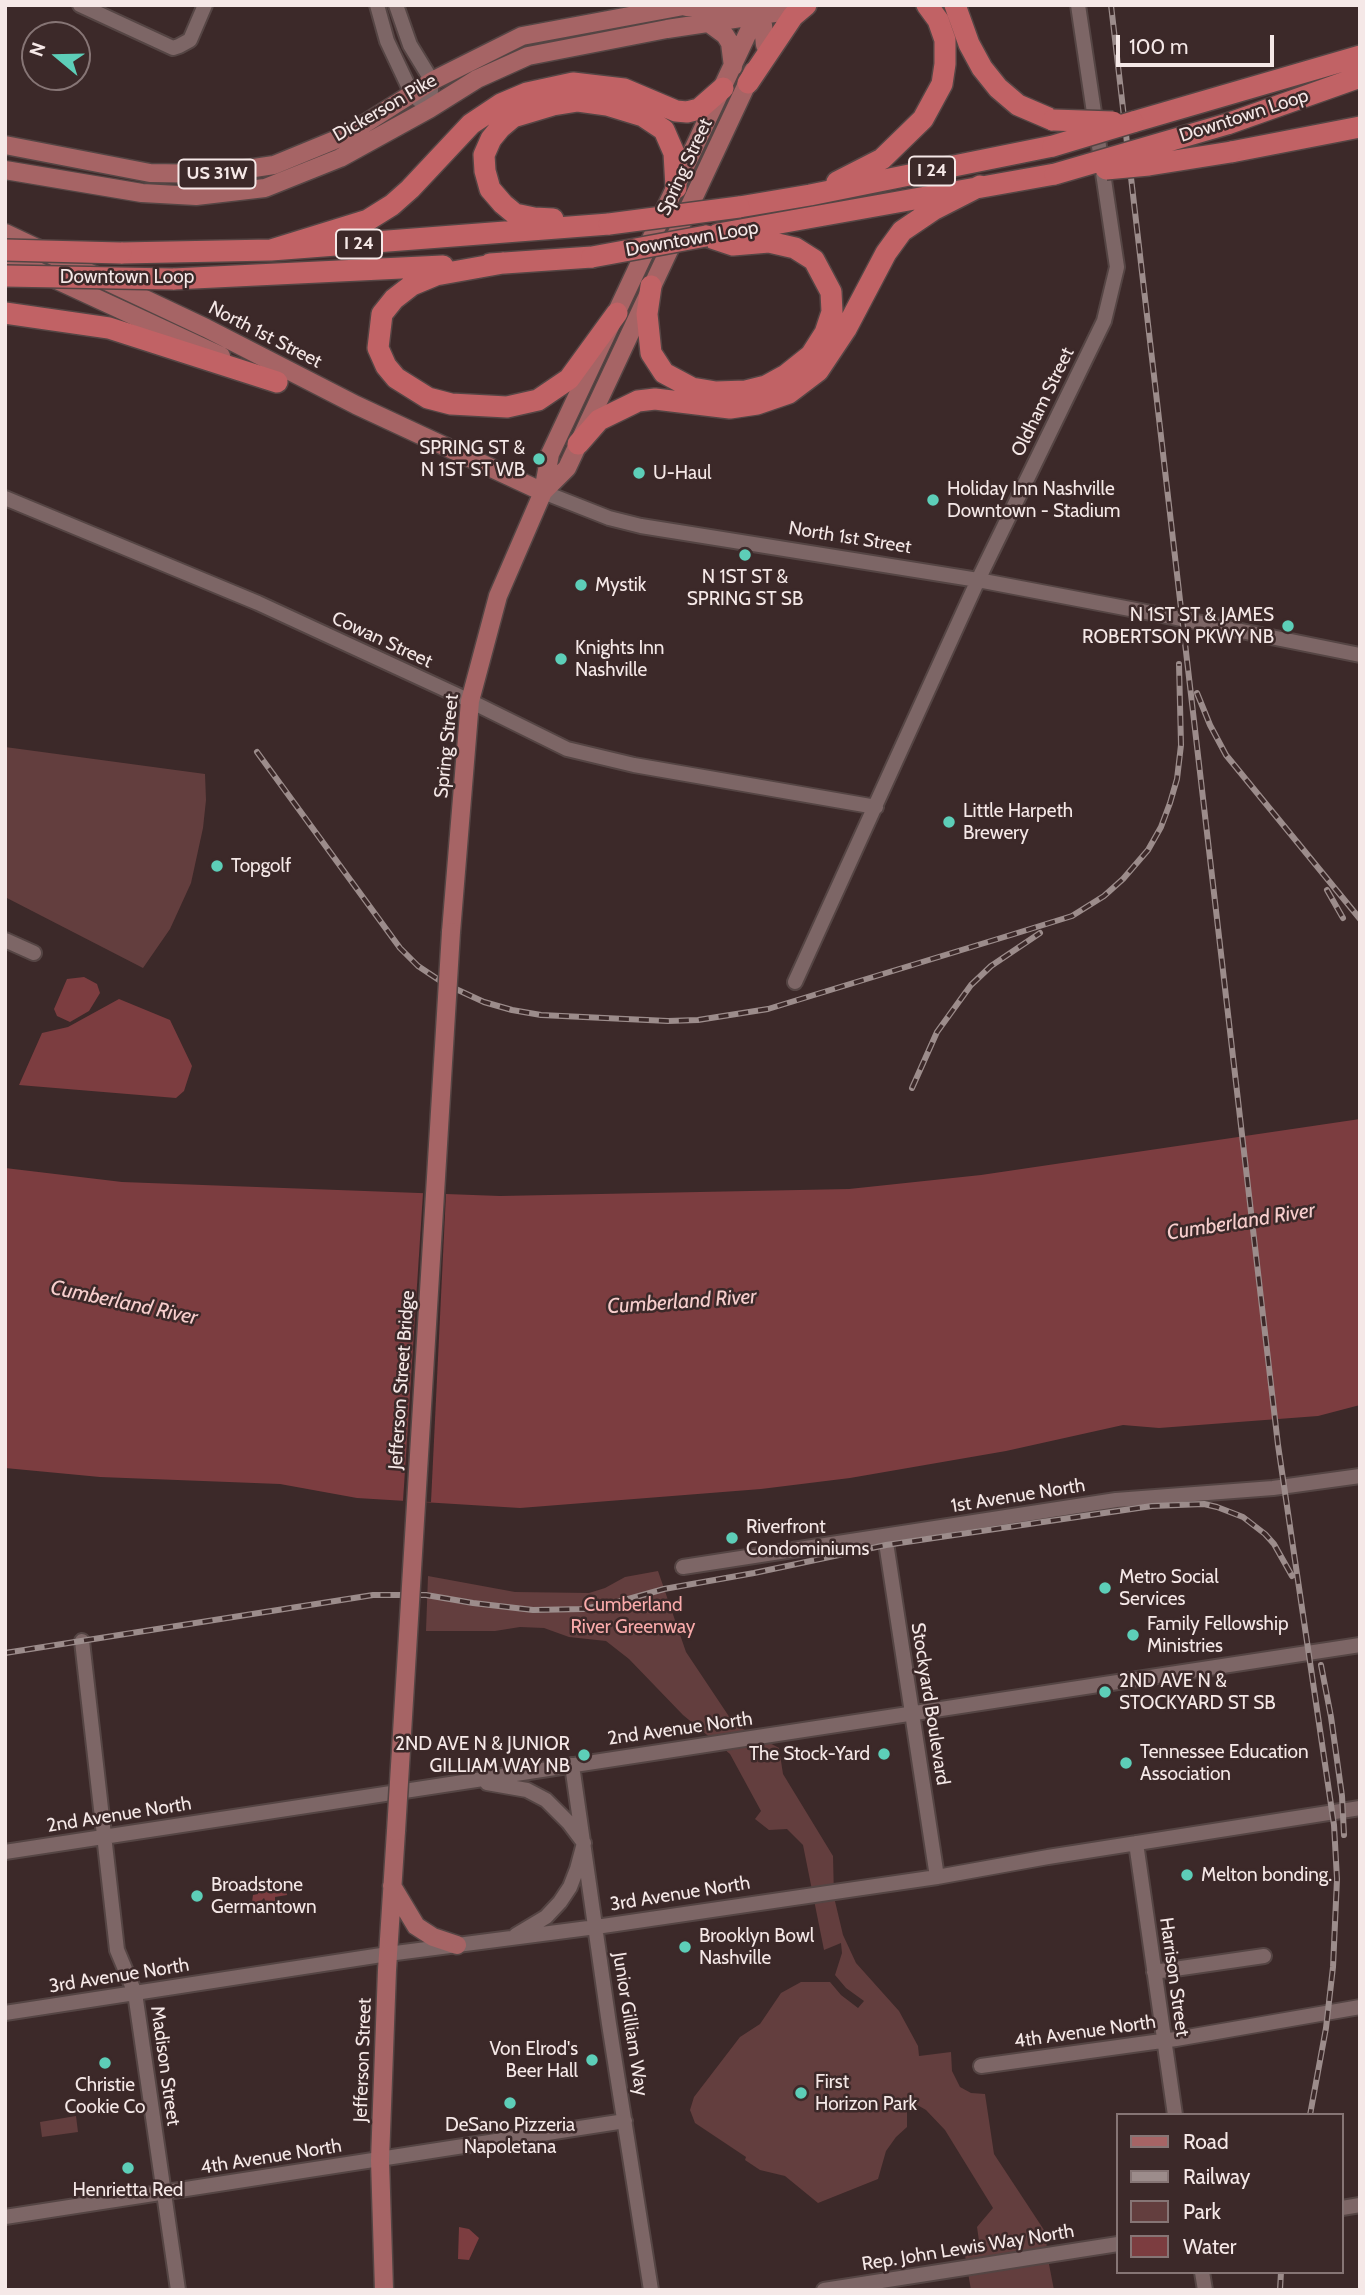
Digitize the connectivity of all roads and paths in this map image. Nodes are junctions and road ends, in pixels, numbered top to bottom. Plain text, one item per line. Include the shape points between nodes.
1 (80, 5) edge
2 (205, 5) edge
3 (376, 5) edge
4 (396, 5) edge
5 (806, 5) edge
6 (927, 5) edge
7 (955, 5) edge
8 (1078, 5) edge
9 (687, 6) edge
10 (782, 8) edge
11 (759, 10) edge
12 (710, 24) junction
13 (765, 45) junction
14 (1360, 56) edge
15 (733, 67) junction
16 (1360, 77) edge
17 (432, 81) junction
18 (748, 83) junction
19 (723, 88) junction
20 (412, 94) junction
21 (429, 109) junction
22 (1133, 122) junction
23 (1360, 127) edge
24 (5, 145) edge
25 (5, 170) edge
26 (1055, 174) junction
27 (980, 186) junction
28 (676, 188) junction
29 (810, 195) junction
30 (603, 225) junction
31 (5, 233) edge
32 (706, 236) junction
33 (5, 250) edge
34 (271, 250) junction
35 (5, 256) edge
36 (503, 263) junction
37 (5, 276) edge
38 (651, 286) junction
39 (5, 313) edge
40 (617, 313) junction
41 (277, 382) junction
42 (354, 404) junction
43 (578, 444) junction
44 (542, 492) junction
45 (5, 498) edge
46 (978, 580) junction
47 (1360, 655) edge
48 (470, 701) junction
49 (876, 807) junction
50 (451, 932) joint
51 (5, 940) edge
52 (34, 953) dead end
53 (795, 982) dead end
54 (1360, 1475) edge
55 (885, 1536) junction
56 (683, 1567) dead end
57 (82, 1641) dead end
58 (1360, 1646) edge
59 (912, 1714) junction
60 (572, 1765) junction
61 (472, 1780) junction
62 (1360, 1808) edge
63 (396, 1831) joint
64 (103, 1837) junction
65 (584, 1843) junction
66 (1136, 1843) junction
67 (5, 1852) edge
68 (937, 1877) junction
69 (392, 1886) junction
70 (596, 1927) junction
71 (509, 1939) junction
72 (457, 1945) junction
73 (388, 1954) junction
74 (1265, 1956) dead end
75 (1154, 1972) junction
76 (135, 1993) junction
77 (1360, 2007) edge
78 (5, 2013) edge
79 (1163, 2040) junction
80 (981, 2066) dead end
81 (1175, 2113) edge
82 (625, 2121) junction
83 (380, 2160) junction
84 (164, 2193) junction
85 (5, 2217) edge
86 (1116, 2244) edge
87 (178, 2290) edge
88 (384, 2290) edge
89 (651, 2290) edge
90 (824, 2290) edge

1 - 2 street via 173,48 190,40
3 - 20 street
4 - 17 street via 406,37
5 - 18 highway via 793,16
6 - 29 highway via 945,40 945,64 942,84 923,119 882,159
7 - 22 highway, bridge via 982,68 1018,105 1053,120
8 - 46 street, Oldham Street via 1117,267 1104,321
9 - 11 main road, Dickerson Pike
9 - 17 main road, Dickerson Pike / US 31W via 522,36
10 - 11 main road, Dickerson Pike / US 31W
10 - 13 main road, Spring Street
11 - 12 main road, Dickerson Pike / US 31W
11 - 13 main road
11 - 15 main road, Spring Street
12 - 15 main road via 730,44
12 - 21 main road, Dickerson Pike / US 31W via 528,56 477,79
13 - 18 main road, Spring Street
14 - 22 highway, Downtown Loop / I 24
15 - 19 main road, Spring Street
16 - 26 highway, Downtown Loop / I 24, bridge via 1227,124
17 - 20 main road, Dickerson Pike / US 31W
17 - 21 street
18 - 38 main road, Spring Street
19 - 28 main road, Spring Street
19 - 34 highway via 699,109 687,112 624,89 573,83 527,93 471,124 393,205 368,220
20 - 21 street
20 - 24 main road, Dickerson Pike / US 31W via 321,147 274,164 214,174 150,173
21 - 25 main road, Dickerson Pike / US 31W via 340,159 265,188 196,196 142,193
22 - 29 highway, Downtown Loop / I 24, bridge via 1053,146
23 - 26 highway, bridge via 1149,165
26 - 27 highway, Downtown Loop / I 24
27 - 32 highway, Downtown Loop / I 24
27 - 43 highway via 902,231 818,371 789,393 730,408 638,401 599,420
28 - 30 highway via 674,153 664,130 643,116 578,101 513,117 500,128 484,155 491,189 503,204 515,214 534,218
28 - 40 main road, Spring Street
29 - 30 highway, Downtown Loop / I 24, bridge
30 - 34 highway, Downtown Loop / I 24
31 - 42 main road, North 1st Street
32 - 36 highway, Downtown Loop / I 24, bridge via 592,257
32 - 38 highway via 733,245 769,242 795,248 814,260 831,292 832,313 811,355 766,386 716,392 692,388 664,373 651,353 647,314
33 - 34 highway, Downtown Loop / I 24, bridge
35 - 41 main road, North 1st Street
36 - 37 highway, Downtown Loop / I 24, bridge via 173,279
36 - 40 highway via 436,275 394,299 382,314 379,348 396,378 428,398 451,404 507,407 538,400 569,379
38 - 43 main road, Spring Street
39 - 41 highway via 109,328
40 - 44 main road, Spring Street via 550,454
41 - 42 main road, North 1st Street
42 - 44 main road, North 1st Street
43 - 44 main road, Spring Street via 567,468
44 - 46 street, North 1st Street via 641,526
44 - 48 main road, Spring Street via 498,596
45 - 48 street, Cowan Street via 258,603
46 - 47 street, North 1st Street
46 - 49 street, Oldham Street
48 - 49 street, Cowan Street via 567,749
48 - 50 main road, Spring Street
49 - 53 street, Oldham Street
50 - 63 main road, Jefferson Street Bridge, bridge
51 - 52 street
54 - 55 street, 1st Avenue North via 1273,1488 1115,1500
55 - 56 street, 1st Avenue North
55 - 59 street, Stockyard Boulevard
57 - 64 street, Madison Street
58 - 59 street, 2nd Avenue North
59 - 60 street, 2nd Avenue North
59 - 68 street, Stockyard Boulevard
60 - 61 street, 2nd Avenue North
60 - 65 street, Junior Gilliam Way
61 - 64 street, 2nd Avenue North
61 - 65 street via 527,1790 546,1800
62 - 66 street, 3rd Avenue North
63 - 69 main road, Jefferson Street
64 - 67 street, 2nd Avenue North
64 - 76 street, Madison Street via 117,1950
65 - 70 street, Junior Gilliam Way
65 - 71 street via 570,1887 560,1902 546,1917
66 - 68 street, 3rd Avenue North
66 - 75 street, Harrison Street
68 - 70 street, 3rd Avenue North
69 - 72 main road via 416,1926
69 - 73 main road, Jefferson Street
70 - 71 street, 3rd Avenue North
70 - 82 street, Junior Gilliam Way
71 - 72 street, 3rd Avenue North
72 - 73 street, 3rd Avenue North
73 - 76 street, 3rd Avenue North
73 - 83 main road, Jefferson Street
74 - 75 street
75 - 79 street, Harrison Street
76 - 78 street, 3rd Avenue North
76 - 84 street, Madison Street
77 - 79 street, 4th Avenue North
79 - 80 street, 4th Avenue North
79 - 81 street, Harrison Street
82 - 83 street, 4th Avenue North
82 - 89 street, Junior Gilliam Way
83 - 84 street, 4th Avenue North
83 - 88 main road, Jefferson Street
84 - 85 street, 4th Avenue North
84 - 87 street, Madison Street
86 - 90 street, Rep. John Lewis Way North

